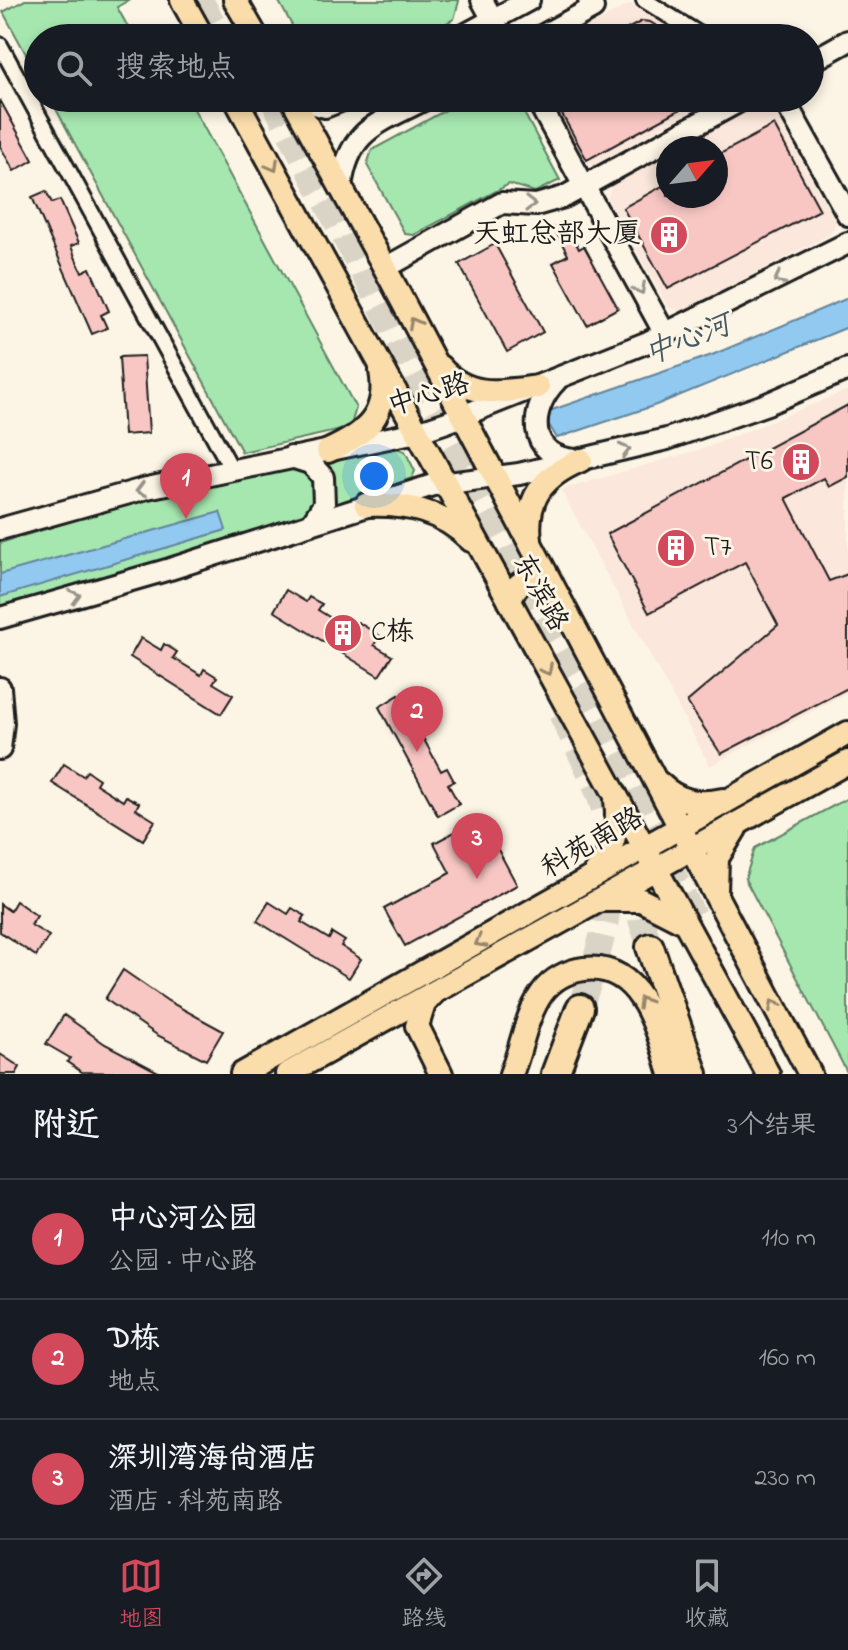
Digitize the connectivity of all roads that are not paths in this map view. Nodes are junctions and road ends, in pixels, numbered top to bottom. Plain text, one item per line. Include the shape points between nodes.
1 (182, 0) edge
2 (235, 0) edge
3 (482, 0) edge
4 (529, 0) edge
5 (644, 0) edge
6 (597, 3) edge
7 (195, 24) edge
8 (249, 24) edge
9 (495, 24) edge
10 (503, 24) edge
11 (562, 24) edge
12 (683, 24) edge
13 (848, 41) edge
14 (0, 45) edge
15 (824, 54) edge
16 (24, 89) edge
17 (37, 112) edge
18 (243, 112) edge
19 (301, 112) edge
20 (356, 112) edge
21 (402, 112) edge
22 (544, 112) edge
23 (720, 112) edge
24 (791, 112) edge
25 (376, 126) junction
26 (341, 187) junction
27 (584, 187) junction
28 (848, 215) edge
29 (848, 243) edge
30 (385, 268) junction
31 (665, 334) junction
32 (432, 357) junction
33 (380, 362) junction
34 (848, 369) edge
35 (549, 382) junction
36 (462, 417) junction
37 (417, 432) junction
38 (328, 451) junction
39 (291, 457) junction
40 (581, 460) junction
41 (232, 470) junction
42 (494, 477) junction
43 (445, 483) junction
44 (366, 505) junction
45 (313, 521) junction
46 (0, 529) edge
47 (530, 545) junction
48 (483, 552) junction
49 (549, 581) junction
50 (510, 602) junction
51 (3, 621) edge
52 (0, 688) edge
53 (848, 733) edge
54 (0, 749) edge
55 (848, 762) edge
56 (652, 775) junction
57 (741, 793) junction
58 (615, 795) junction
59 (752, 815) junction
60 (681, 828) junction
61 (691, 850) junction
62 (651, 859) junction
63 (594, 891) junction
64 (719, 901) junction
65 (686, 923) junction
66 (535, 924) junction
67 (650, 947) tunnel mouth
68 (434, 993) junction
69 (580, 1008) tunnel mouth
70 (242, 1074) edge
71 (287, 1074) edge
72 (441, 1074) edge
73 (511, 1074) edge
74 (555, 1074) edge
75 (671, 1074) edge
76 (694, 1074) edge
77 (768, 1074) edge
78 (810, 1074) edge

1 - 7 main road
2 - 8 main road
3 - 9 main road
4 - 10 main road
5 - 12 street
6 - 11 main road
13 - 15 main road
14 - 16 street
17 - 41 street
18 -> 33 main road, 东滨路
19 - 26 main road, 东滨路
20 - 25 main road
21 - 25 main road
22 - 27 main road
23 - 27 main road
24 - 28 main road
25 - 26 main road via 351,146
26 - 30 main road, 东滨路
30 -> 27 main road via 502,203 546,203
27 -> 31 main road
29 -> 31 main road, 中心路
32 -> 30 main road, 东滨路
31 - 35 main road, 中心路
32 - 35 main road via 456,382 477,391
32 - 36 main road, 东滨路
33 - 37 main road, 东滨路
33 - 38 main road via 383,406 376,418 365,432
40 -> 34 main road via 681,434
35 - 36 main road, 中心路
35 - 40 main road via 535,423 538,434 551,452
36 - 37 main road, 中心路
36 - 42 main road, 东滨路
37 - 38 main road, 中心路
37 - 43 main road, 东滨路
38 - 39 main road, 中心路
39 - 41 main road, 中心路
39 - 45 main road via 310,463 323,477 324,504
40 - 42 main road
40 - 47 main road via 541,484 530,509
41 -> 46 main road, 中心路
42 - 43 main road
42 - 47 main road, 东滨路
43 - 44 main road
43 - 48 main road, 东滨路
44 - 45 main road
44 - 48 main road via 426,511 464,533
51 -> 45 main road
47 - 49 main road, 东滨路
48 - 50 main road, 东滨路
49 - 50 main road via 523,581
49 - 56 main road, 东滨路
50 -> 58 main road, 东滨路
52 - 54 main road
53 - 57 main road, 科苑南路
55 - 59 main road, 科苑南路
56 - 57 main road via 687,801 702,803
56 - 60 main road, 东滨路
57 - 59 main road
57 - 60 main road, 科苑南路
58 - 62 main road, 东滨路
58 - 63 main road via 613,842
59 - 61 main road, 科苑南路
59 - 64 main road via 717,858 714,885
60 - 61 main road, 东滨路
60 - 62 main road, 科苑南路
61 - 62 main road, 科苑南路
61 - 64 main road, 东滨路
62 - 63 main road, 科苑南路
62 - 65 main road, 东滨路
63 - 65 main road via 641,900
63 - 66 main road, 科苑南路
78 -> 64 main road, 东滨路
65 - 77 main road, 东滨路
66 - 68 main road, 科苑南路
66 -> 70 main road, 科苑南路
67 - 76 highway
68 - 71 main road, 科苑南路
68 - 72 main road via 417,1026
69 - 74 highway
75 -> 73 main road via 640,996 614,973 594,968 566,974 544,991

